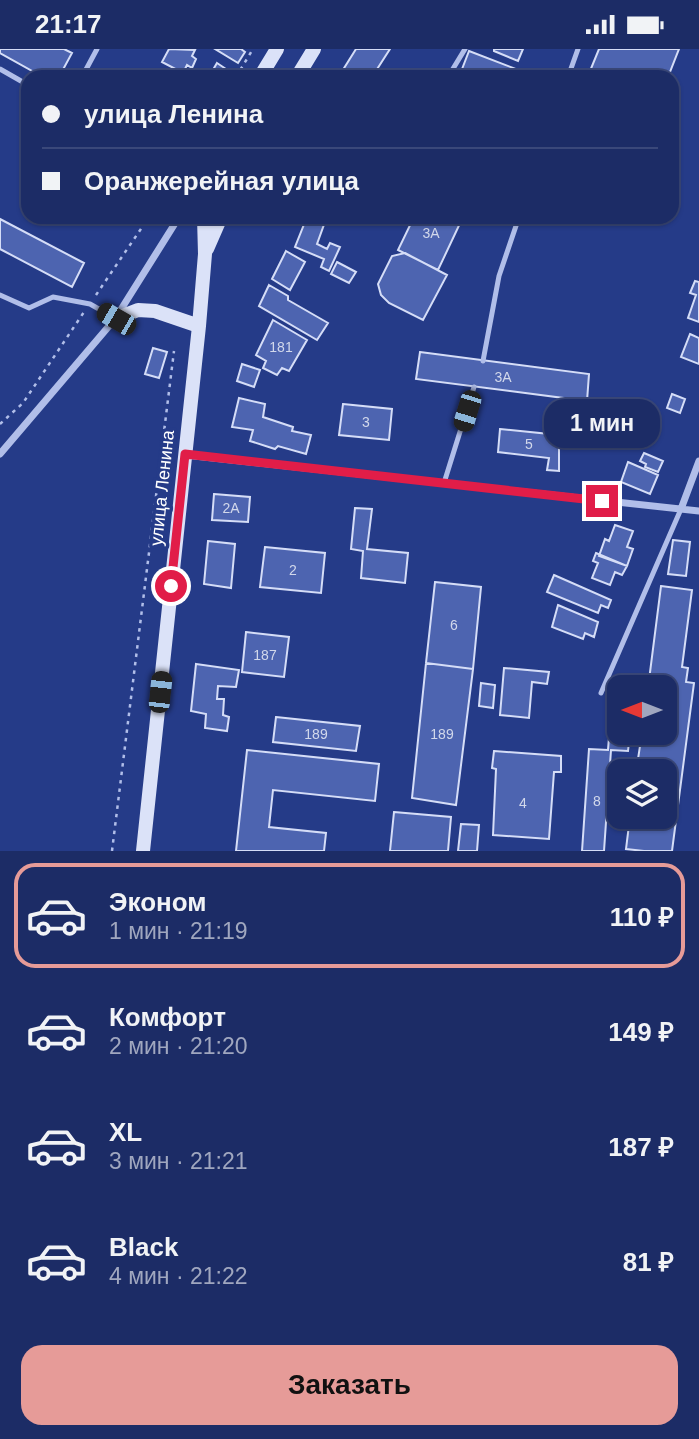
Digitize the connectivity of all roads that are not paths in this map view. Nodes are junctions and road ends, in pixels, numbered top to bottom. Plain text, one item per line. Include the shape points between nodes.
1 (97, 49) edge
2 (277, 49) edge
3 (314, 49) edge
4 (466, 49) edge
5 (578, 49) edge
6 (0, 69) edge
7 (86, 70) edge
8 (264, 70) edge
9 (301, 70) edge
10 (452, 70) edge
11 (570, 70) edge
12 (21, 81) edge
13 (174, 224) edge
14 (204, 224) edge
15 (218, 224) edge
16 (517, 224) edge
17 (205, 254) junction
18 (0, 295) edge
19 (116, 319) junction
20 (200, 326) junction
21 (483, 361) dead end
22 (474, 387) dead end
23 (0, 454) edge
24 (185, 454) junction
25 (699, 461) edge
26 (444, 483) junction
27 (681, 509) junction
28 (699, 512) edge
29 (601, 693) dead end
30 (143, 851) edge

1 - 7 lane
2 - 8 main road
3 - 9 main road
4 - 10 lane
5 - 11 lane
6 - 12 lane
13 - 19 street
14 - 17 main road, улица Ленина
15 - 17 main road, улица Ленина
16 - 21 lane via 499,276
17 - 20 main road, улица Ленина
18 - 19 lane via 29,309 53,297 90,304
19 - 20 main road via 138,310 155,311
19 - 23 street
20 - 24 main road, улица Ленина
22 - 26 lane
24 - 26 street
24 - 30 main road, улица Ленина
25 - 27 street
26 - 27 street
27 - 28 street
27 - 29 lane

